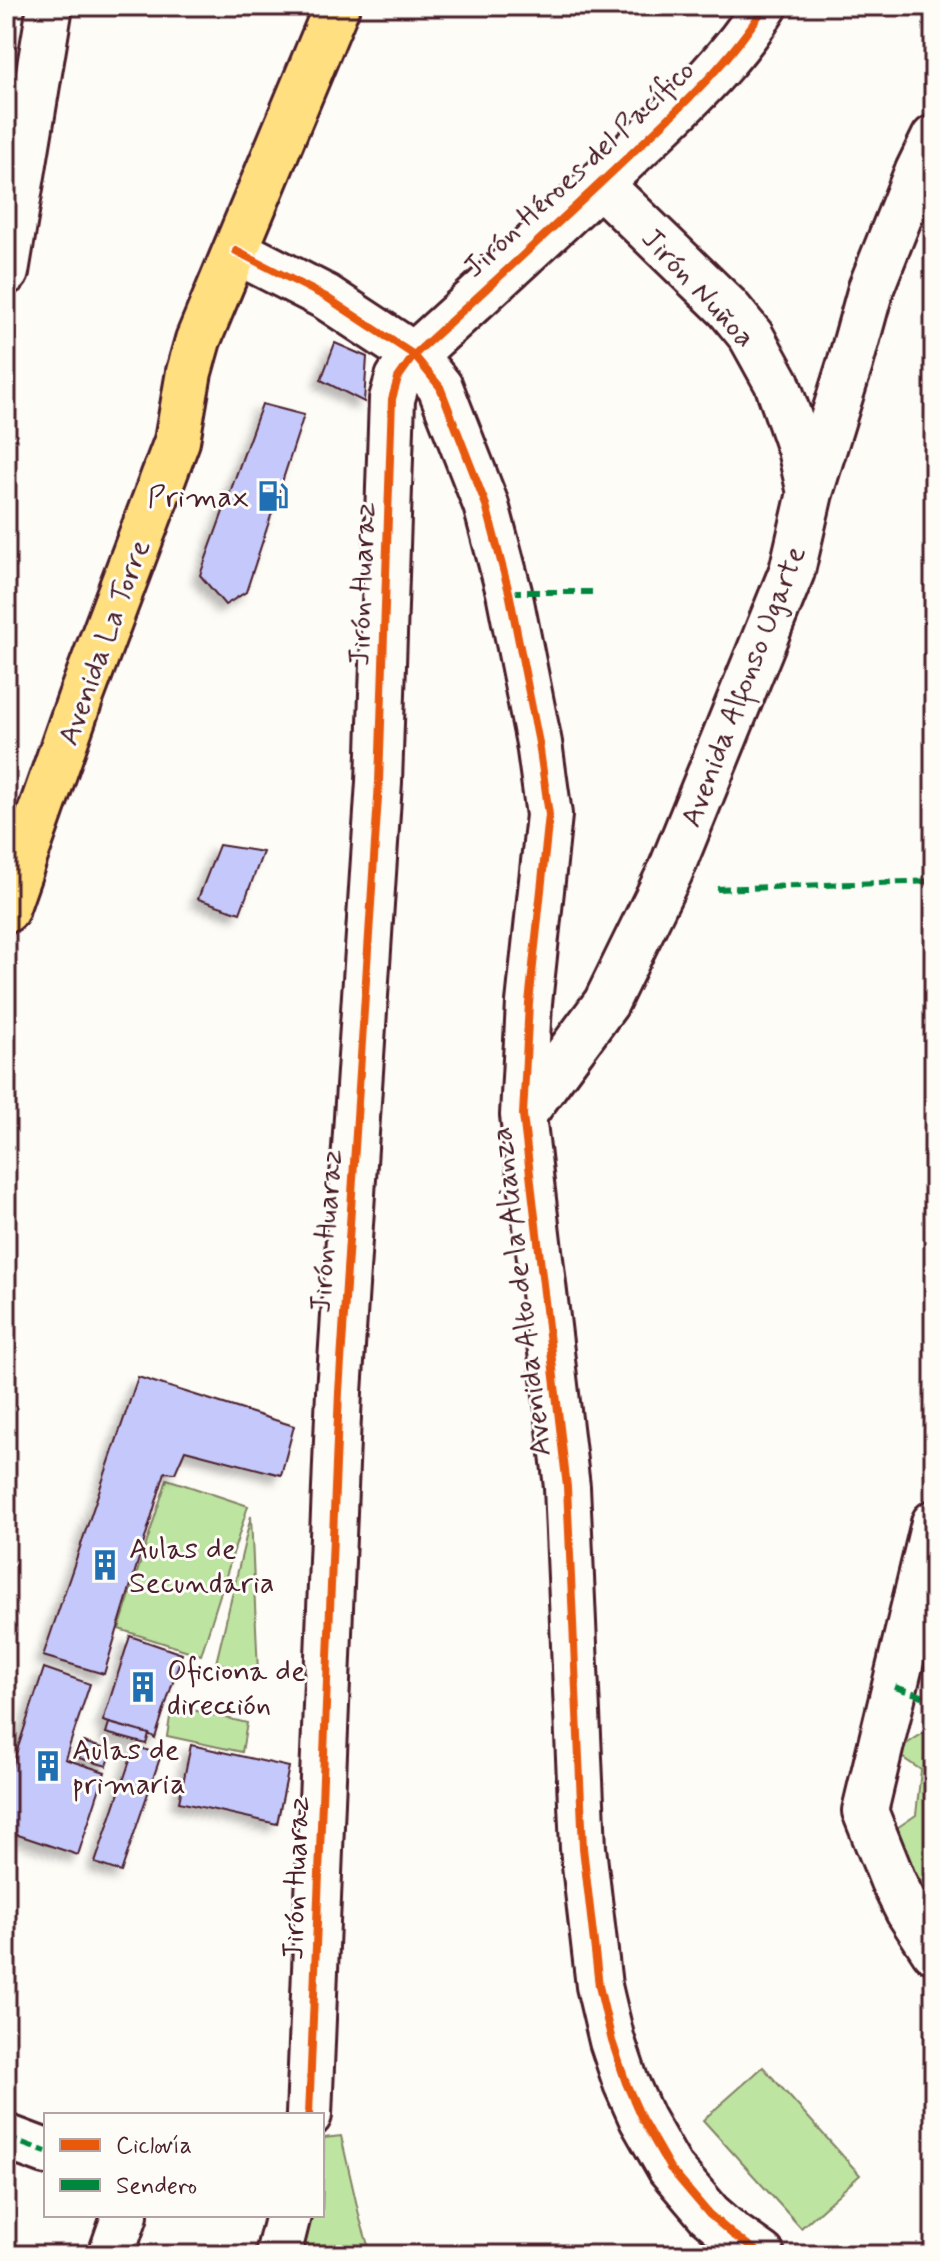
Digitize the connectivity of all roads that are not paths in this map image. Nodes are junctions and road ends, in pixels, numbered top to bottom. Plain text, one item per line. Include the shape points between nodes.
1 (50, 6) edge
2 (337, 6) edge
3 (765, 6) edge
4 (934, 138) edge
5 (600, 184) junction
6 (236, 251) junction
7 (6, 272) edge
8 (414, 355) junction
9 (189, 372) junction
10 (810, 493) junction
11 (6, 839) edge
12 (6, 910) edge
13 (523, 1115) junction
14 (934, 1523) edge
15 (934, 1951) edge
16 (309, 2113) edge
17 (6, 2137) edge
18 (44, 2151) edge
19 (124, 2217) edge
20 (288, 2217) edge
21 (111, 2255) edge
22 (278, 2255) edge
23 (762, 2255) edge

1 - 7 street
2 - 6 main road, Avenida La Torre
3 - 5 street, Jirón Héroes del Pacífico via 707,81
4 - 10 street, Avenida Alfonso Ugarte via 871,288
5 - 8 street, Jirón Héroes del Pacífico
5 - 10 street, Jirón Nuñoa via 751,336 777,383
6 - 8 street, Avenida Alto de la Alianza via 326,297
6 - 9 main road, Avenida La Torre
8 - 13 street, Avenida Alto de la Alianza via 440,387 486,505 539,743 549,815
8 - 16 street, Jirón Huaraz via 398,378 390,425 379,782 339,1392
9 - 11 main road, Avenida La Torre via 152,427
9 - 12 main road, Avenida La Torre via 177,441
10 - 13 street, Avenida Alfonso Ugarte via 792,571 670,872 606,1003
13 - 23 street, Avenida Alto de la Alianza via 567,1487 583,1848 599,1986 626,2083 670,2168 709,2214
14 - 15 street via 865,1811 893,1881
17 - 18 street
19 - 21 street
20 - 22 street

